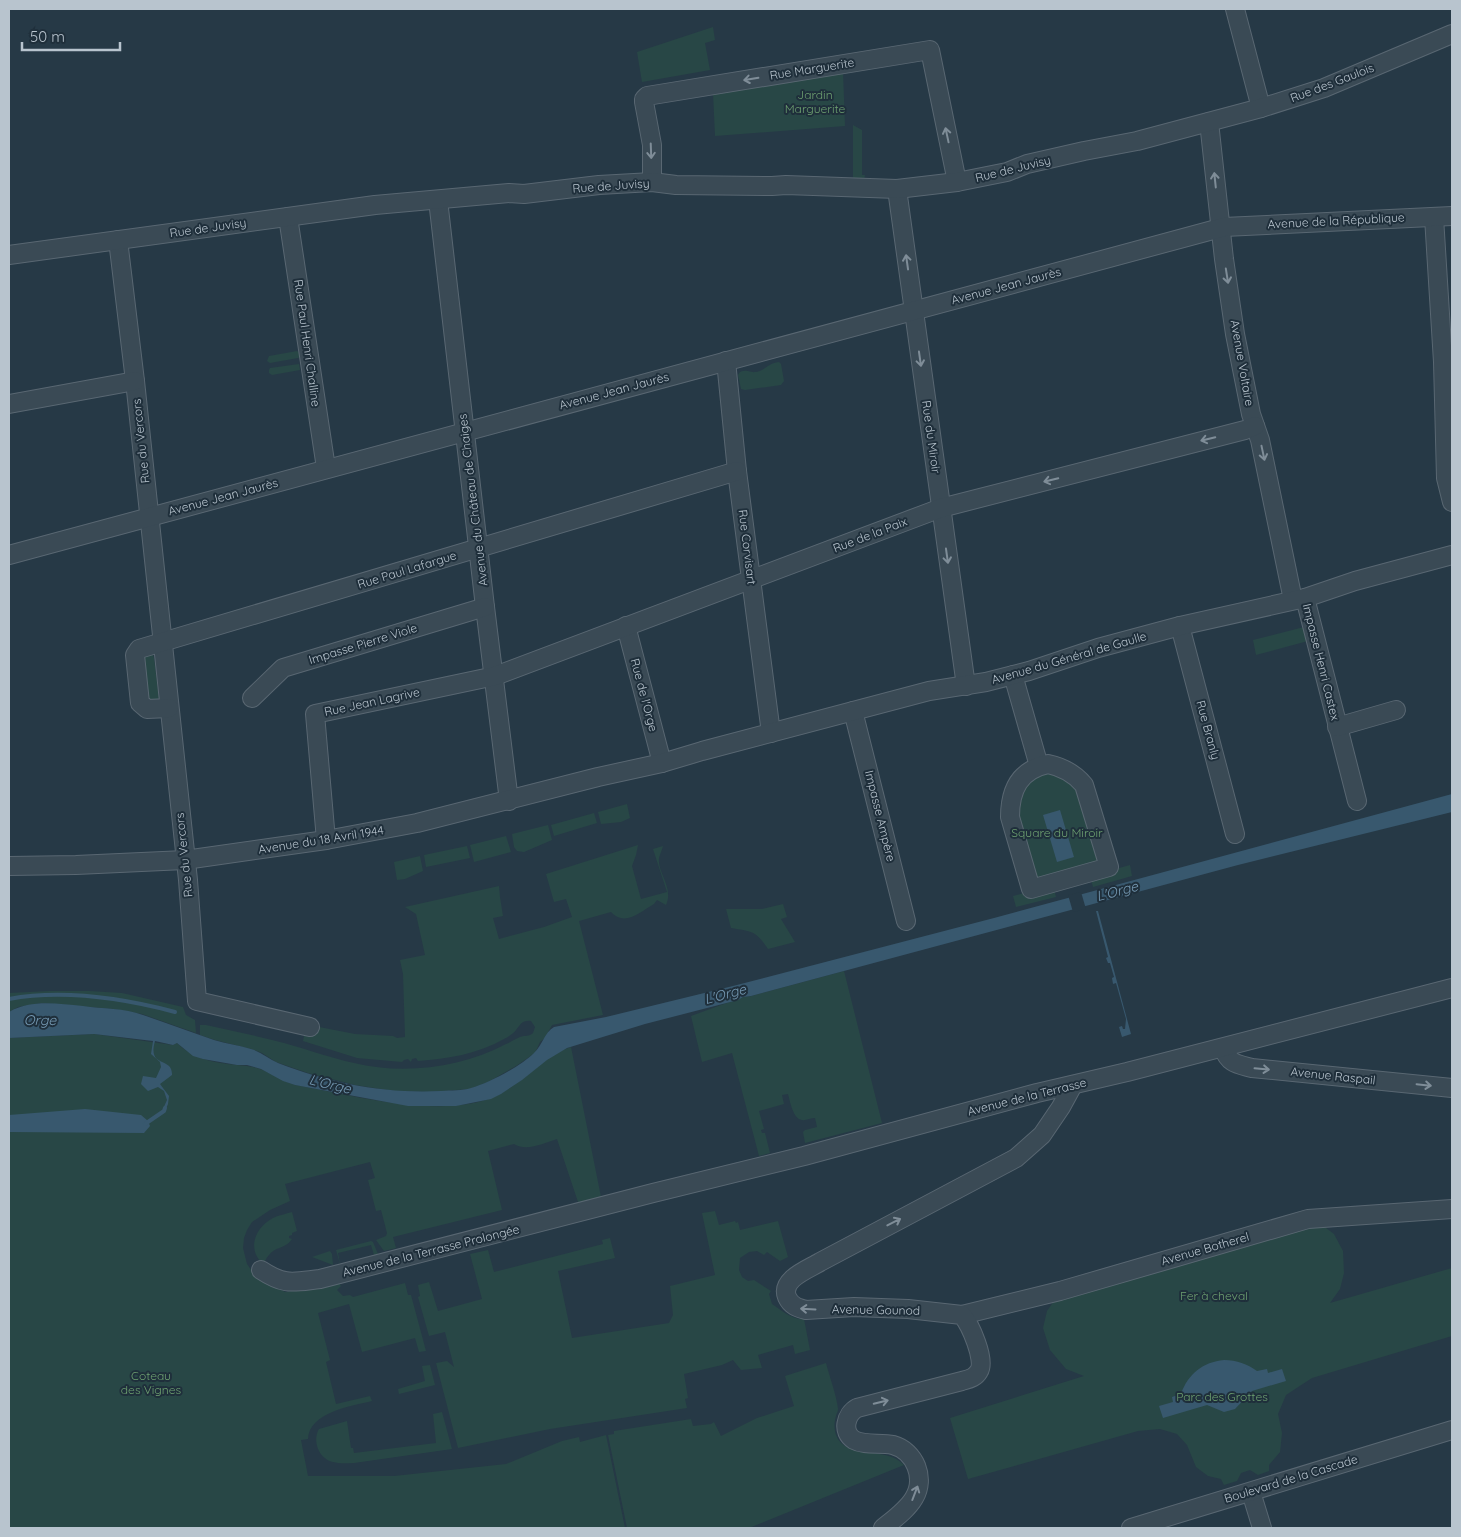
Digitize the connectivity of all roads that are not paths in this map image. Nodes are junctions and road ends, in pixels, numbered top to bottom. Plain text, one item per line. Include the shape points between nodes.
1 (1235, 9) edge
2 (1452, 34) edge
3 (1261, 108) junction
4 (1209, 122) junction
5 (652, 182) junction
6 (957, 182) junction
7 (897, 189) junction
8 (438, 200) junction
9 (1452, 216) edge
10 (288, 217) junction
11 (1434, 217) junction
12 (1220, 228) junction
13 (118, 240) junction
14 (9, 255) edge
15 (913, 310) junction
16 (726, 361) junction
17 (135, 381) junction
18 (9, 404) edge
19 (1255, 426) junction
20 (465, 431) junction
21 (326, 468) junction
22 (738, 471) junction
23 (1452, 502) edge
24 (941, 508) junction
25 (148, 517) junction
26 (479, 548) junction
27 (9, 555) edge
28 (1452, 556) edge
29 (751, 579) junction
30 (1299, 599) junction
31 (485, 607) junction
32 (626, 626) junction
33 (1180, 626) junction
34 (162, 642) junction
35 (495, 676) junction
36 (1013, 676) junction
37 (966, 686) junction
38 (252, 698) dead end
39 (169, 708) junction
40 (1396, 710) dead end
41 (853, 711) junction
42 (1337, 727) junction
43 (771, 732) junction
44 (662, 763) junction
45 (1039, 766) junction
46 (627, 772) joint
47 (509, 801) junction
48 (1357, 801) dead end
49 (1235, 834) dead end
50 (326, 840) junction
51 (185, 860) junction
52 (9, 866) edge
53 (906, 921) dead end
54 (1452, 988) edge
55 (310, 1027) dead end
56 (1223, 1048) junction
57 (1073, 1085) junction
58 (1452, 1088) edge
59 (603, 1207) joint
60 (1452, 1210) edge
61 (261, 1270) dead end
62 (962, 1315) junction
63 (1452, 1430) edge
64 (1250, 1492) junction
65 (883, 1528) edge
66 (1130, 1528) edge
67 (1262, 1528) edge

1 - 3 street
2 - 3 street, Rue des Gaulois via 1324,88
3 - 4 street, Rue des Gaulois
4 - 6 street, Rue de Juvisy
12 -> 4 street, Avenue Voltaire
6 -> 5 street, Rue Marguerite via 930,50 647,96 644,102 652,145
5 - 7 street, Rue de Juvisy
5 - 8 street, Rue de Juvisy
6 - 7 street, Rue de Juvisy
15 -> 7 street, Rue du Miroir
8 - 10 street, Rue de Juvisy
8 - 20 street, Avenue du Château de Chaiges
9 - 11 street, Avenue de la République
10 - 13 street, Rue de Juvisy
10 - 21 street, Rue Paul Henri Challine
11 - 12 street, Avenue de la République
11 - 23 street via 1446,478
12 - 15 street, Avenue Jean Jaurès
12 -> 19 street, Avenue Voltaire via 1235,334
13 - 14 street, Rue de Juvisy
13 - 17 street, Rue du Vercors
15 - 16 street, Avenue Jean Jaurès
15 -> 24 street, Rue du Miroir
16 - 20 street, Avenue Jean Jaurès
16 - 22 street, Rue Corvisart
17 - 18 street
17 - 25 street, Rue du Vercors
19 -> 24 street, Rue de la Paix
19 -> 30 street, Avenue Voltaire
20 - 21 street, Avenue Jean Jaurès
20 - 26 street, Avenue du Château de Chaiges
21 - 25 street, Avenue Jean Jaurès
22 - 26 street, Rue Paul Lafargue
22 - 29 street, Rue Corvisart
24 - 29 street, Rue de la Paix
24 -> 37 street, Rue du Miroir
25 - 27 street, Avenue Jean Jaurès
25 - 34 street, Rue du Vercors
26 - 31 street, Avenue du Château de Chaiges
26 - 34 street, Rue Paul Lafargue
28 - 30 street, Avenue du Général de Gaulle via 1355,580
29 - 32 street, Rue de la Paix
29 - 43 street, Rue Corvisart
30 - 33 street, Avenue du Général de Gaulle
30 - 42 street, Impasse Henri Castex
31 - 35 street, Avenue du Château de Chaiges
31 - 38 street, Impasse Pierre Viole via 283,668
32 - 35 street, Rue de la Paix
32 - 44 street, Rue de l'Orge
33 - 36 street, Avenue du Général de Gaulle
33 - 49 street, Rue Branly
34 - 39 street, Rue du Vercors
34 - 39 street via 139,649 135,655 142,705 152,710
35 - 47 street, Avenue du Château de Chaiges
35 - 50 street, Rue Jean Lagrive via 315,714
36 - 37 street, Avenue du Général de Gaulle
36 - 45 street
37 - 41 street, Avenue du Général de Gaulle via 929,691
39 - 51 street, Rue du Vercors
40 - 42 street, Impasse Henri Castex
41 - 43 street, Avenue du Général de Gaulle
41 - 53 street, Impasse Ampère
42 - 48 street, Impasse Henri Castex
43 - 44 street, Avenue du Général de Gaulle
44 - 46 street, Avenue du Général de Gaulle
45 - 45 street via 1028,772 1014,788 1010,808 1031,889 1109,867 1084,785 1056,765
46 - 47 street, Avenue du 18 Avril 1944
47 - 50 street, Avenue du 18 Avril 1944
50 - 51 street, Avenue du 18 Avril 1944
51 - 52 street, Avenue du 18 Avril 1944
51 - 55 street, Rue du Vercors via 197,1001
54 - 56 street, Avenue de la Terrasse
56 - 57 street, Avenue de la Terrasse
56 -> 58 street, Avenue Raspail via 1232,1062 1252,1068
57 - 59 street, Avenue de la Terrasse
62 -> 57 street, Avenue Gounod via 898,1308 806,1310 788,1299 787,1286 791,1279 805,1271 1016,1158 1042,1136
59 - 61 street, Avenue de la Terrasse Prolongée via 320,1279 283,1281
60 - 62 street, Avenue Botherel via 1308,1219 1060,1291
65 -> 62 street via 915,1497 919,1482 917,1469 901,1448 854,1439 846,1427 848,1416 857,1408 970,1379 978,1373 981,1360 968,1321
63 - 64 street, Boulevard de la Cascade
64 - 66 street, Boulevard de la Cascade
64 - 67 street

